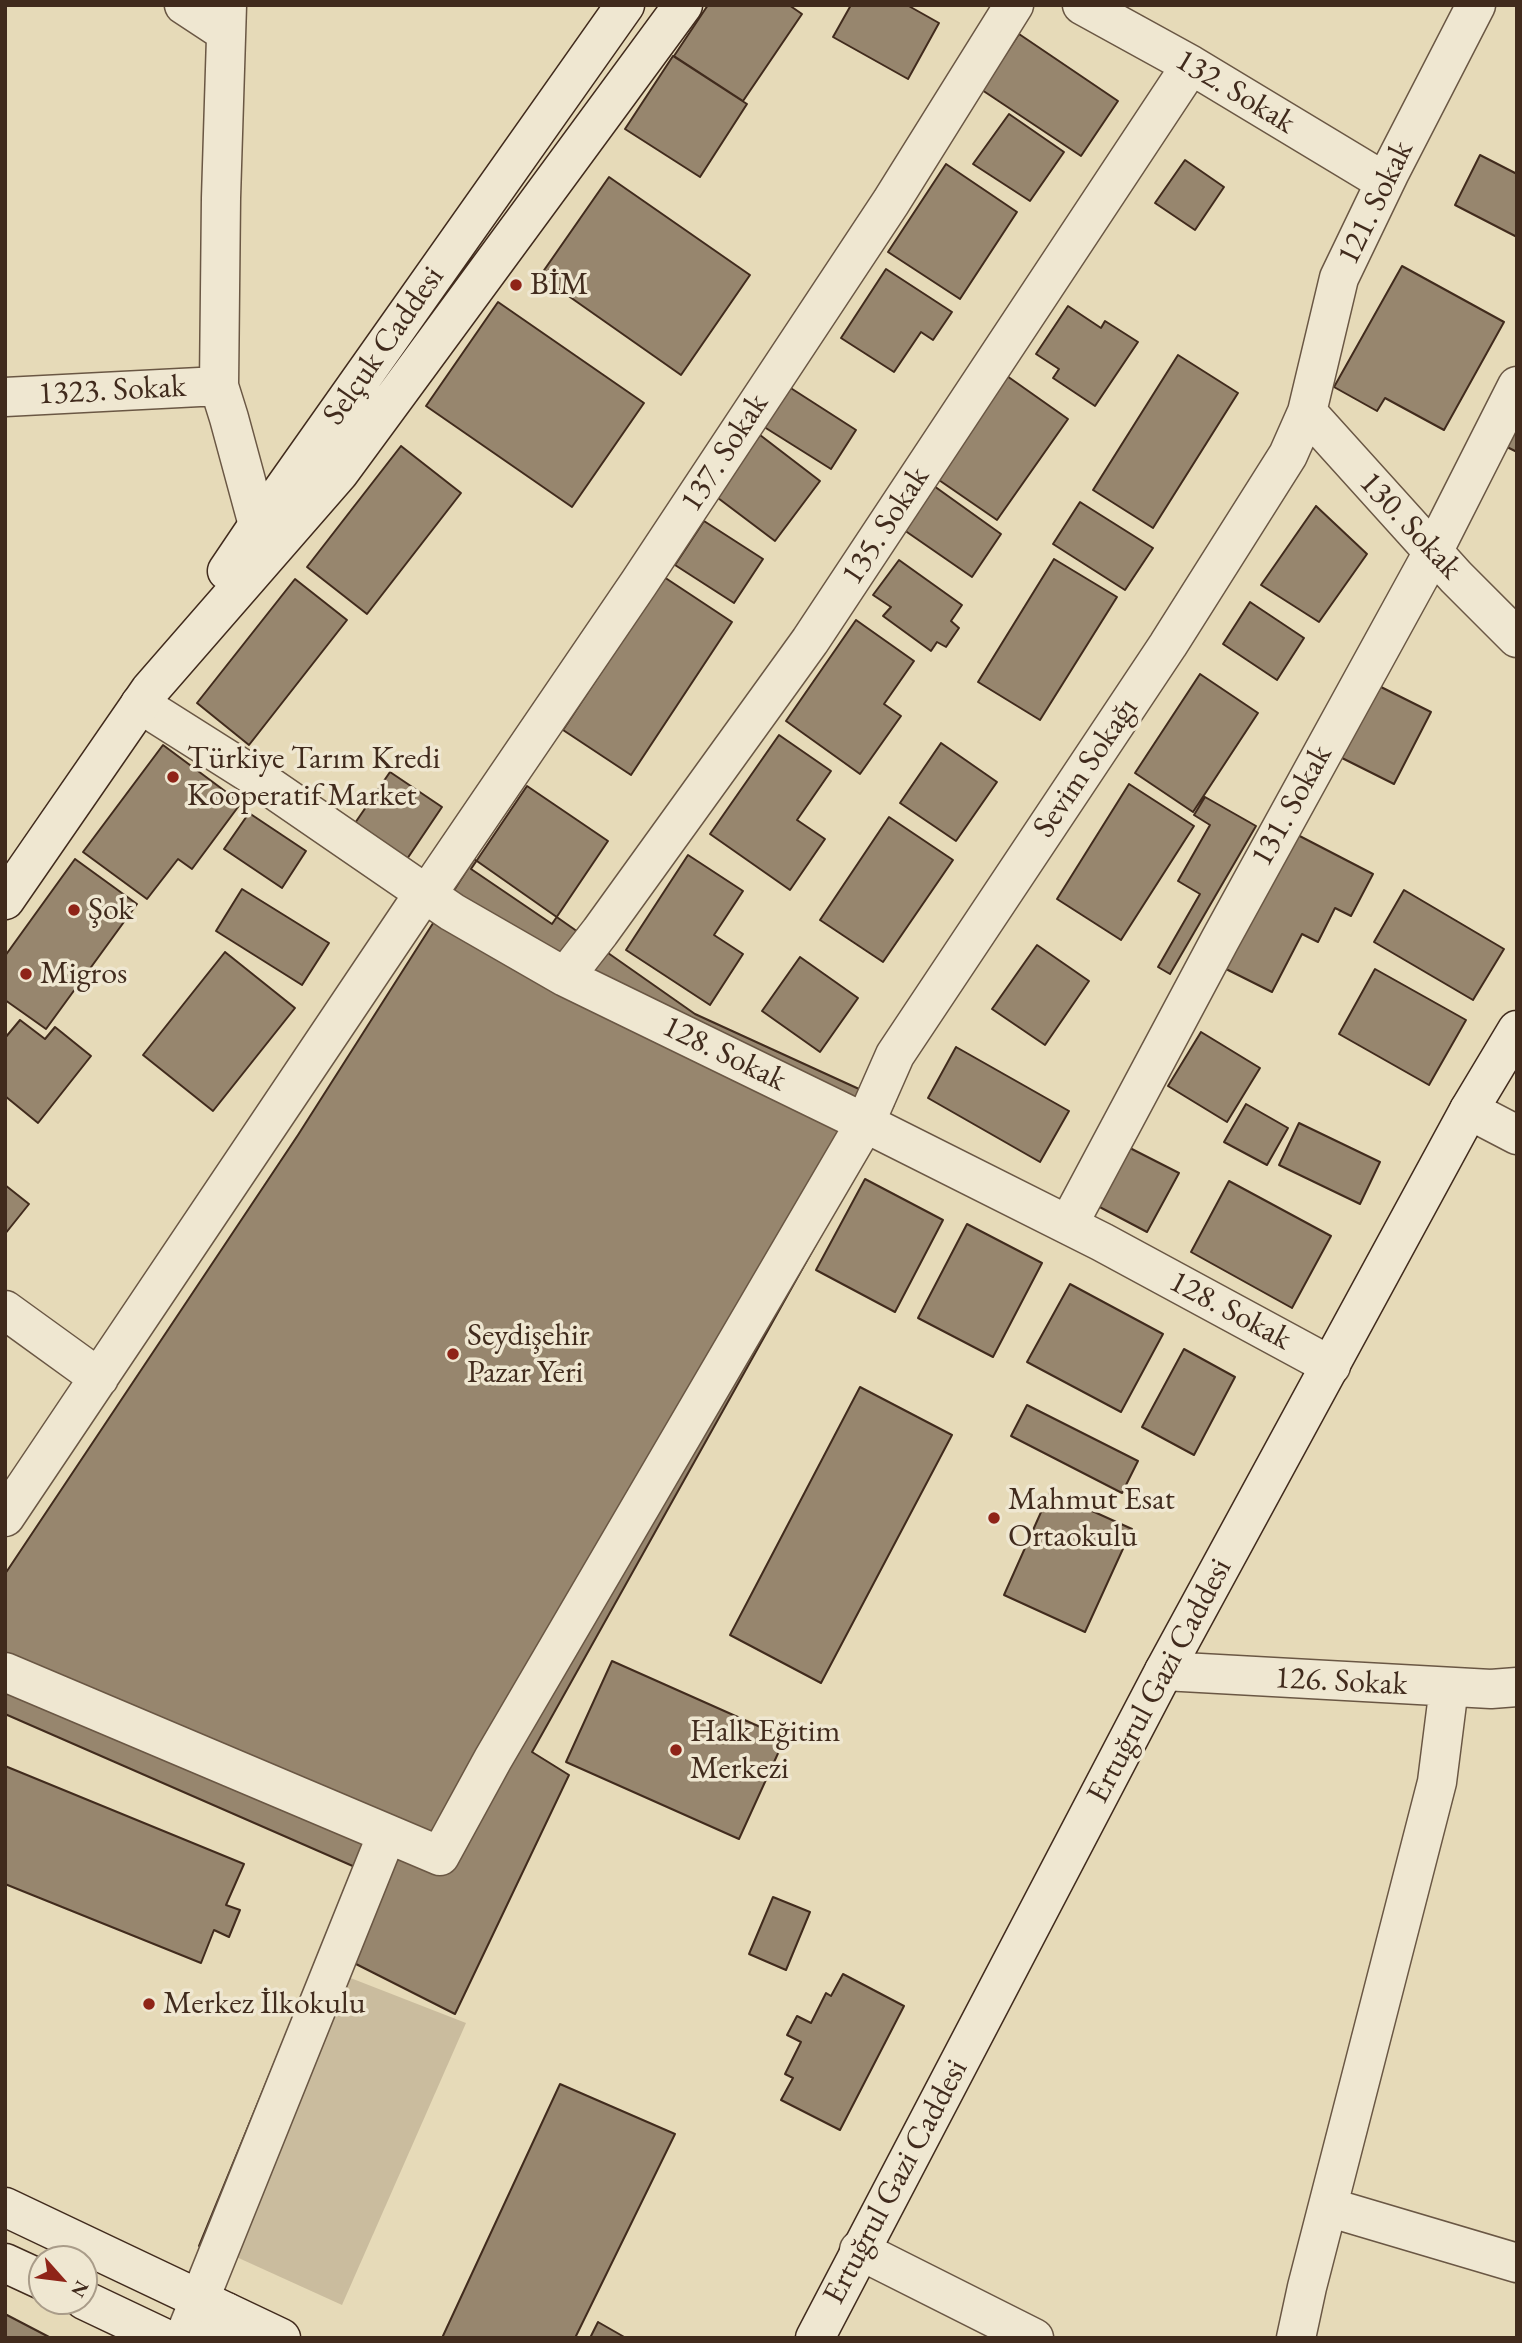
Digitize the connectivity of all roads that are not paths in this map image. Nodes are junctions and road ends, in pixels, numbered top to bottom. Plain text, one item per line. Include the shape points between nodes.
1 (184, 5) edge
2 (625, 5) edge
3 (683, 5) edge
4 (1014, 5) edge
5 (1082, 5) edge
6 (1476, 5) edge
7 (226, 19) edge
8 (1191, 65) junction
9 (1385, 182) junction
10 (219, 386) junction
11 (1517, 386) edge
12 (5, 397) edge
13 (1307, 412) junction
14 (258, 525) junction
15 (1433, 552) junction
16 (1517, 638) edge
17 (145, 697) junction
18 (424, 893) junction
19 (5, 900) edge
20 (565, 977) junction
21 (1517, 1030) edge
22 (1469, 1110) junction
23 (864, 1123) junction
24 (1517, 1135) edge
25 (1068, 1225) junction
26 (5, 1310) edge
27 (1331, 1366) junction
28 (99, 1378) junction
29 (5, 1517) edge
30 (1164, 1671) junction
31 (5, 1672) edge
32 (1449, 1687) junction
33 (1517, 1687) edge
34 (387, 1834) junction
35 (5, 2207) edge
36 (1328, 2207) junction
37 (859, 2250) junction
38 (5, 2263) edge
39 (1517, 2263) edge
40 (28, 2274) edge
41 (98, 2307) edge
42 (213, 2316) edge
43 (164, 2338) edge
44 (184, 2338) edge
45 (281, 2338) edge
46 (815, 2338) edge
47 (1034, 2338) edge
48 (1296, 2338) edge

1 - 7 street
2 - 14 street, Selçuk Caddesi
3 - 17 street via 339,473
4 - 18 street, 137. Sokak via 891,202 655,560
5 - 8 street, 132. Sokak
6 - 9 street, 121. Sokak
7 - 10 street
8 - 9 street, 132. Sokak
8 - 20 street, 135. Sokak via 810,641
9 - 13 street, 121. Sokak via 1339,278
10 - 12 street, 1323. Sokak
10 - 14 street
11 - 15 street, 131. Sokak
13 - 15 street, 130. Sokak
13 - 23 street, Sevim Sokağı via 1288,455 1168,645 895,1055
14 - 17 street, Selçuk Caddesi
15 - 16 street, 130. Sokak
15 - 25 street, 131. Sokak
17 - 18 street, 128. Sokak
17 - 19 street
18 - 20 street, 128. Sokak
18 - 28 street, 137. Sokak
20 - 23 street, 128. Sokak
21 - 22 street, Ertuğrul Gazi Caddesi
22 - 24 street
22 - 27 street, Ertuğrul Gazi Caddesi
23 - 25 street, 128. Sokak
23 - 34 street, Sevim Sokağı via 440,1856
25 - 27 street, 128. Sokak
26 - 28 street
27 - 30 street, Ertuğrul Gazi Caddesi
28 - 29 street, 137. Sokak
30 - 32 street, 126. Sokak
30 - 37 street, Ertuğrul Gazi Caddesi
31 - 34 street
32 - 33 street, 126. Sokak
32 - 36 street via 1437,1782
34 - 42 street
35 - 42 street
36 - 39 street
36 - 48 street
37 - 46 street, Ertuğrul Gazi Caddesi
37 - 47 street
38 - 40 street
41 - 43 street
42 - 44 street
42 - 45 street

